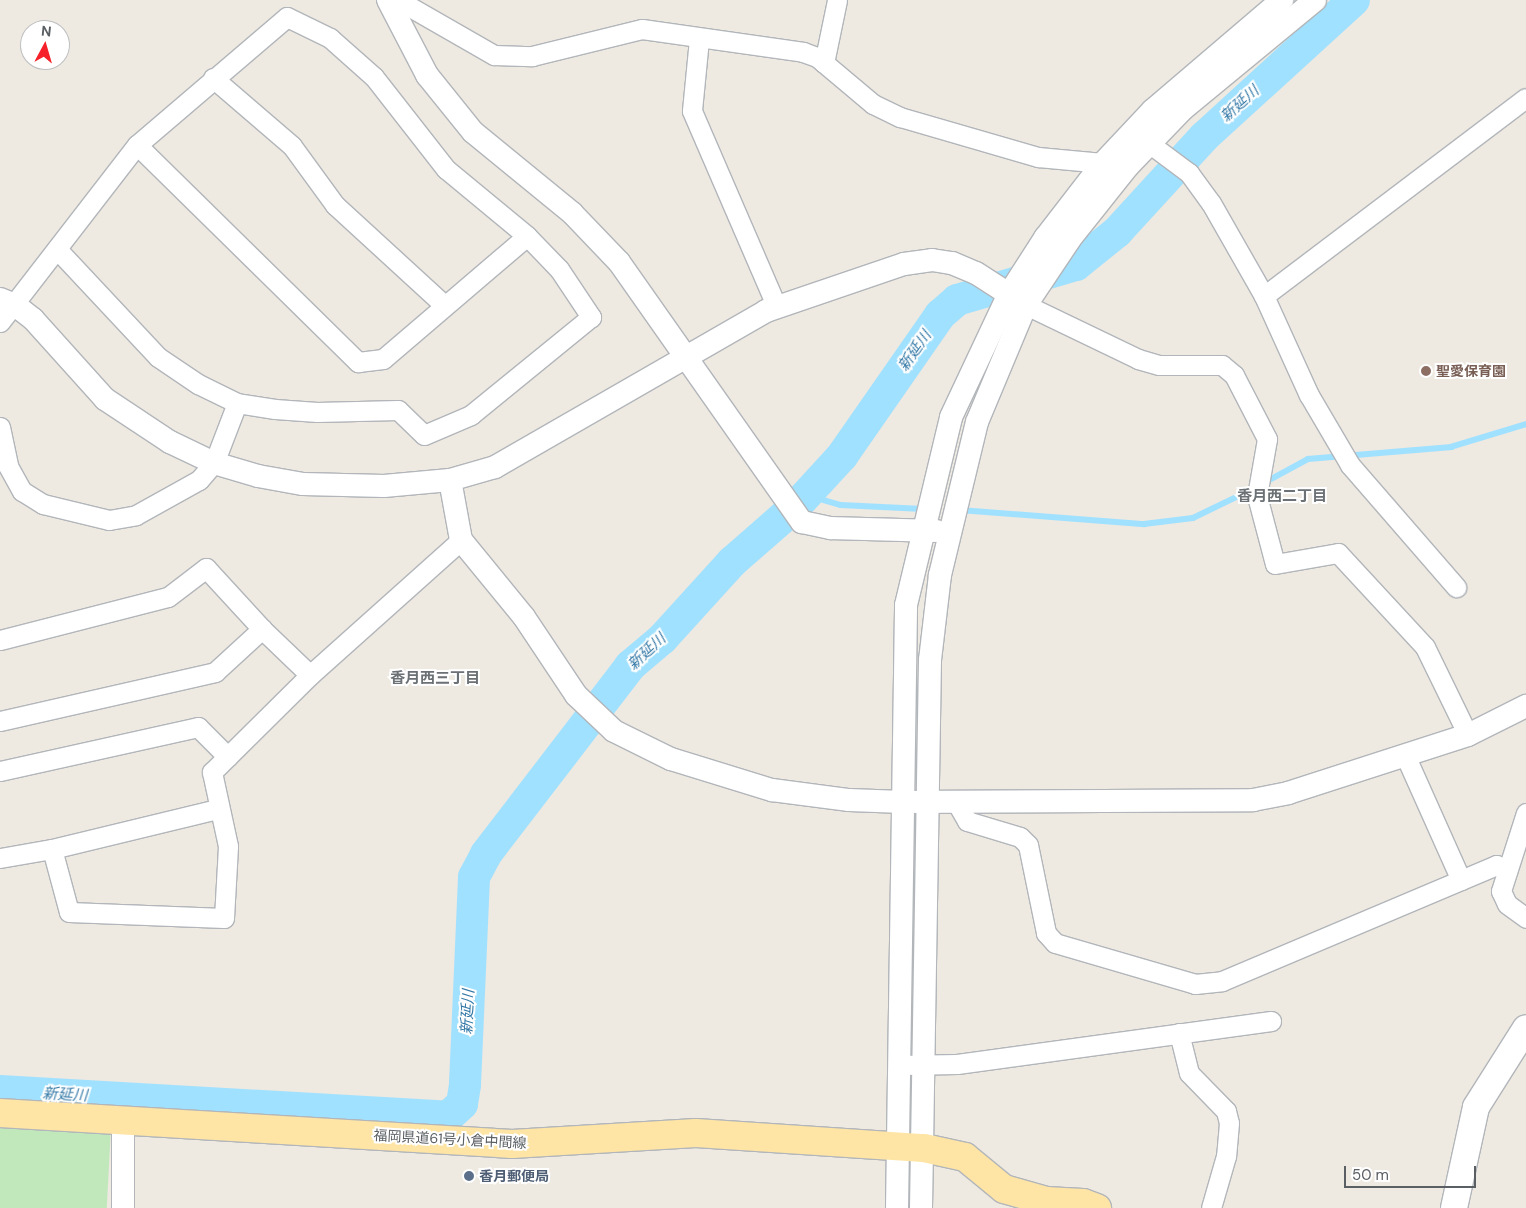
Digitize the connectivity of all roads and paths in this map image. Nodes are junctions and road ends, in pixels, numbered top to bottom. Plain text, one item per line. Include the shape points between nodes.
1 (388, 0) edge
2 (398, 0) edge
3 (837, 0) edge
4 (1282, 0) edge
5 (1314, 0) edge
6 (699, 39) junction
7 (824, 63) junction
8 (214, 78) junction
9 (1526, 98) edge
10 (1141, 137) junction
11 (137, 146) junction
12 (1103, 163) junction
13 (527, 236) junction
14 (57, 249) junction
15 (1264, 296) junction
16 (1018, 300) junction
17 (7, 302) edge
18 (444, 305) junction
19 (777, 307) junction
20 (0, 322) edge
21 (686, 355) junction
22 (237, 403) junction
23 (0, 427) edge
24 (214, 463) junction
25 (450, 480) junction
26 (922, 530) junction
27 (949, 531) junction
28 (461, 540) junction
29 (1456, 587) dead end
30 (262, 629) junction
31 (0, 640) edge
32 (310, 675) junction
33 (1526, 706) edge
34 (0, 721) edge
35 (1468, 735) junction
36 (1405, 755) junction
37 (228, 757) junction
38 (0, 771) edge
39 (955, 800) junction
40 (926, 801) junction
41 (903, 802) junction
42 (217, 809) junction
43 (1526, 813) edge
44 (52, 849) junction
45 (0, 858) edge
46 (1507, 870) junction
47 (1460, 880) junction
48 (1526, 918) edge
49 (1271, 1021) dead end
50 (1526, 1028) edge
51 (1179, 1033) junction
52 (901, 1065) junction
53 (925, 1066) junction
54 (0, 1113) edge
55 (123, 1119) junction
56 (912, 1148) junction
57 (123, 1208) edge
58 (897, 1208) edge
59 (921, 1208) edge
60 (1097, 1208) edge
61 (1211, 1208) edge
62 (1454, 1208) edge

1 - 21 street via 427,75 448,103 473,132 572,213 619,262
2 - 6 street via 494,55 532,56 642,29
3 - 7 street
4 - 10 street via 1217,53
5 - 10 street via 1183,109
6 - 7 street via 803,52
6 - 19 street via 692,111
7 - 12 street via 873,104 900,117 1038,157
8 - 11 street
8 - 13 street via 287,17 330,38 374,77 446,169
8 - 18 street via 292,146 335,205
9 - 15 street
10 - 12 street
10 - 15 street via 1189,173
10 - 16 street via 1070,239
11 - 14 street
11 - 18 street via 358,362 383,359
12 - 16 street via 1046,238
13 - 18 street
13 - 22 street via 559,269 592,317 471,415 424,435 398,410 317,412
14 - 17 street
14 - 22 street via 158,357
15 - 29 street via 1309,395 1350,465
16 - 19 street via 976,273 932,260 904,264
16 - 26 street via 951,417
16 - 27 street via 977,422
16 - 35 street via 1138,359 1158,365 1222,365 1234,375 1267,439 1257,496 1275,564 1338,553 1425,647
17 - 20 street
17 - 24 street via 33,319 105,399 170,442
19 - 21 street
21 - 25 street via 495,467
21 - 26 street via 802,522 831,528
22 - 24 street
23 - 24 street via 8,466 22,491 43,504 109,520 136,515 199,480
24 - 25 street via 303,484 384,486
25 - 28 street
26 - 27 street
26 - 41 street via 906,605
27 - 40 street via 930,660
28 - 32 street
28 - 41 street via 524,618 576,695 614,731 671,760 772,790 849,800
30 - 31 street via 206,568 168,597
30 - 32 street
30 - 34 street via 215,672
32 - 37 street
33 - 35 street
35 - 36 street
36 - 39 street via 1288,793 1252,800
36 - 47 street
37 - 38 street via 198,727
37 - 42 street via 212,772
39 - 40 street
39 - 47 street via 968,821 1020,837 1028,845 1046,933 1055,943 1195,984 1222,981
40 - 41 street
40 - 53 street
41 - 52 street
42 - 44 street
42 - 44 street via 228,846 224,918 69,912
43 - 46 street
44 - 45 street
46 - 47 street via 1496,865
46 - 48 street via 1501,891 1507,904
49 - 51 street
50 - 62 main road via 1476,1107
51 - 53 street
51 - 61 street via 1189,1073 1226,1111 1229,1123 1226,1156
52 - 53 street
52 - 56 street
53 - 56 street
54 - 55 main road, 福岡県道61号小倉中間線
55 - 56 main road, 福岡県道61号小倉中間線 via 512,1144 696,1133
55 - 57 street
56 - 58 street
56 - 59 street
56 - 60 main road, 福岡県道61号小倉中間線 via 965,1157 1004,1189 1046,1201 1083,1203

